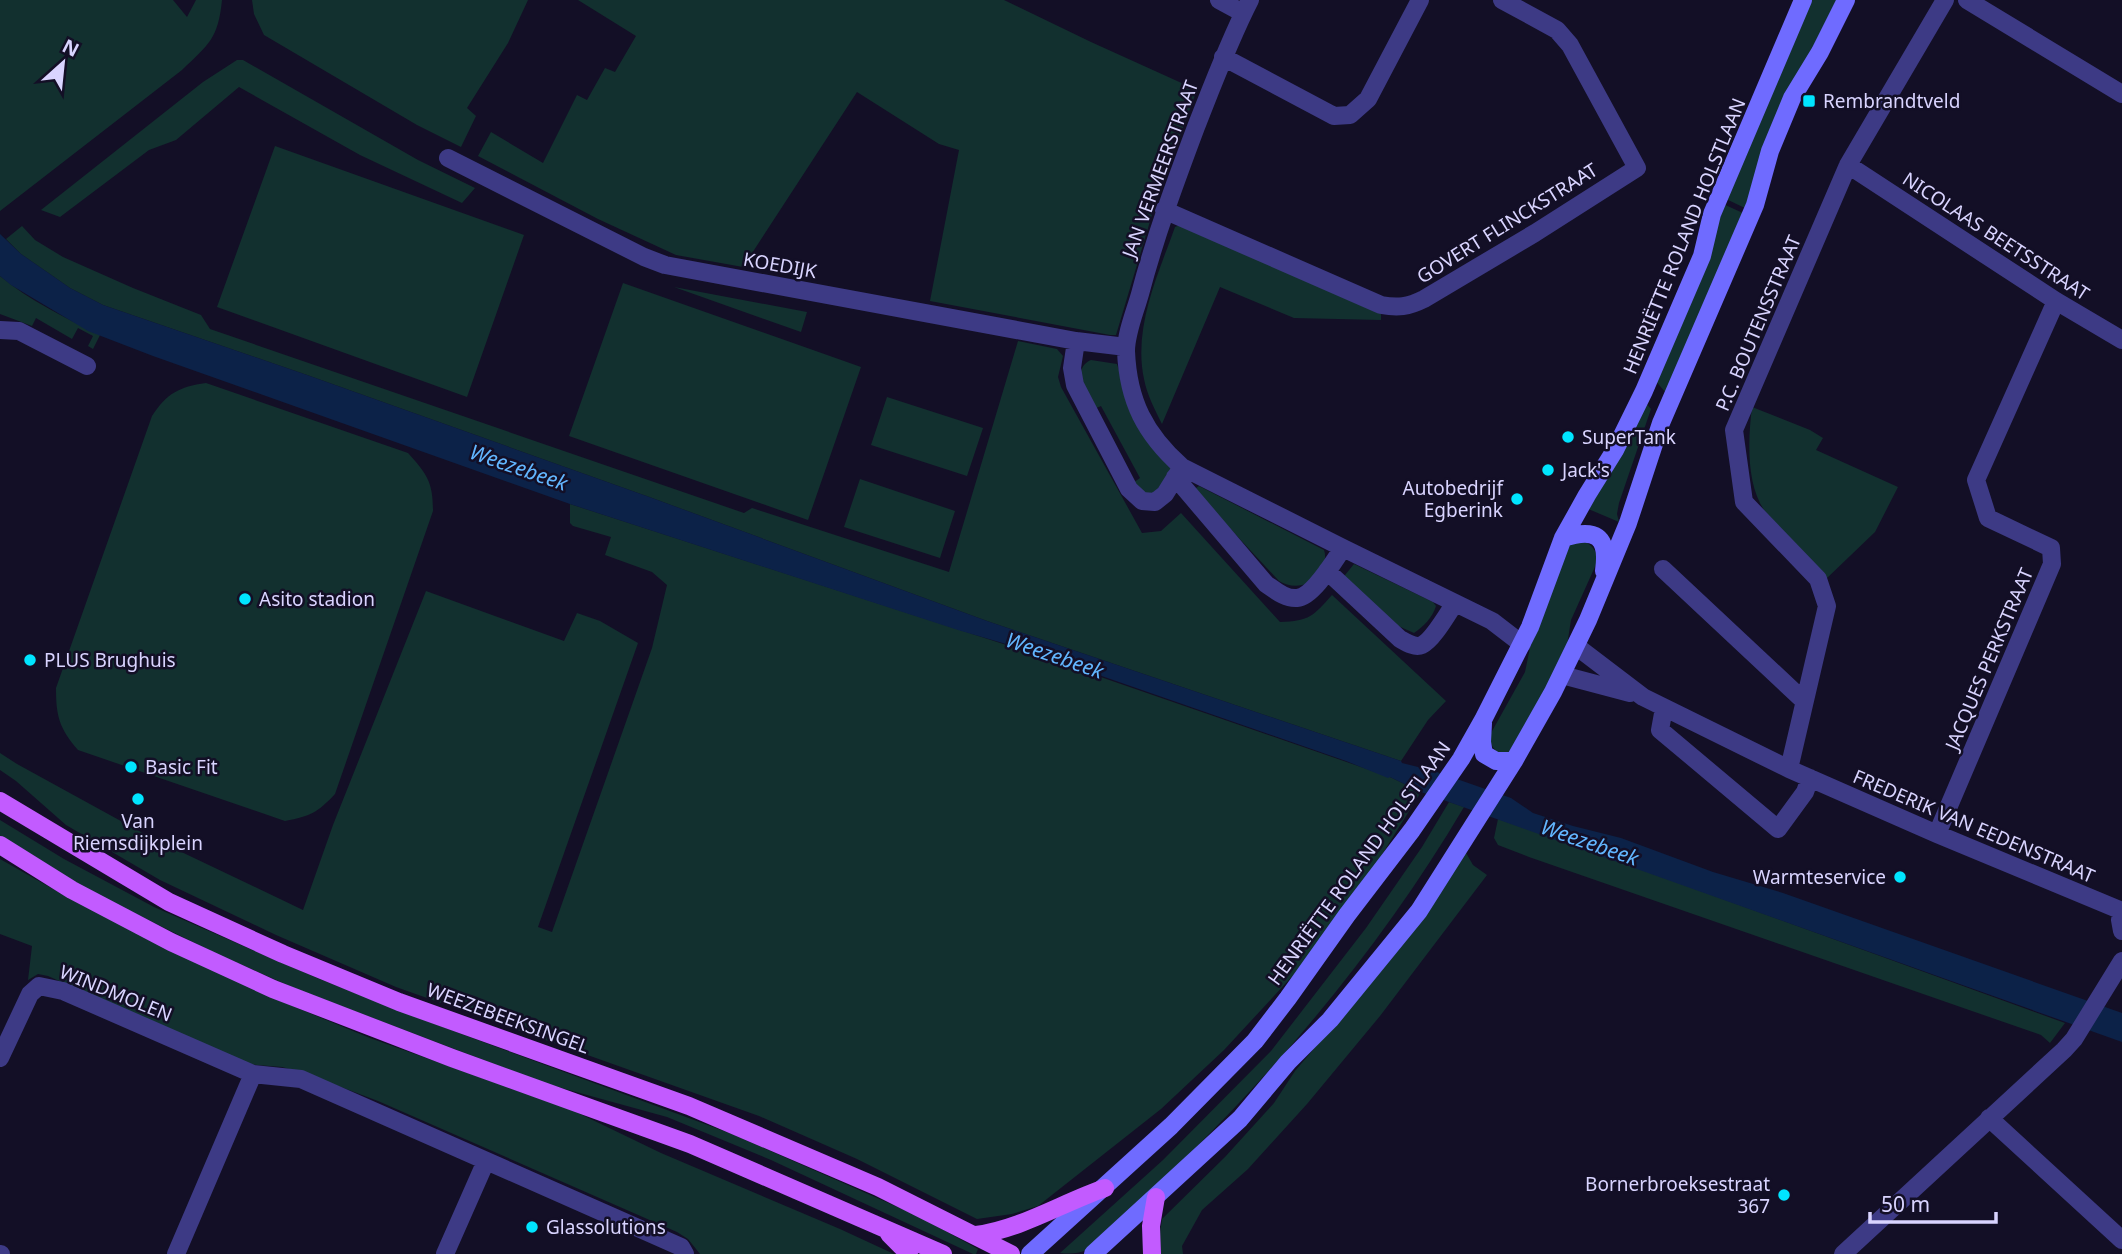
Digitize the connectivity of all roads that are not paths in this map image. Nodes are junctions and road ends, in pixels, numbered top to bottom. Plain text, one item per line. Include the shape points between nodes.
1 (1219, 0) edge
2 (1420, 0) edge
3 (1502, 0) edge
4 (1803, 0) edge
5 (1846, 0) edge
6 (1945, 0) edge
7 (1967, 0) edge
8 (1247, 7) edge
9 (1223, 57) junction
10 (2122, 94) edge
11 (448, 158) dead end
12 (1848, 165) junction
13 (1164, 210) junction
14 (2056, 301) junction
15 (0, 330) edge
16 (2122, 340) edge
17 (1076, 341) junction
18 (1126, 347) junction
19 (87, 366) dead end
20 (1178, 472) junction
21 (1563, 538) junction
22 (1343, 548) junction
23 (1663, 569) dead end
24 (1327, 571) junction
25 (1602, 588) junction
26 (1455, 603) junction
27 (1526, 636) junction
28 (1576, 646) junction
29 (1562, 675) junction
30 (1643, 697) junction
31 (1804, 701) junction
32 (1664, 708) junction
33 (1483, 720) junction
34 (1514, 761) junction
35 (1789, 769) junction
36 (1810, 778) junction
37 (0, 801) edge
38 (1937, 834) junction
39 (0, 845) edge
40 (2122, 911) edge
41 (2122, 931) edge
42 (2122, 961) edge
43 (0, 1058) edge
44 (253, 1074) junction
45 (1989, 1118) junction
46 (486, 1161) junction
47 (1105, 1188) junction
48 (1156, 1197) junction
49 (881, 1227) junction
50 (976, 1235) junction
51 (2122, 1240) edge
52 (176, 1254) edge
53 (445, 1254) edge
54 (685, 1254) edge
55 (909, 1254) edge
56 (943, 1254) edge
57 (1011, 1254) edge
58 (1030, 1254) edge
59 (1093, 1254) edge
60 (1152, 1254) edge
61 (1843, 1254) edge

1 - 8 street
2 - 9 street via 1368,99 1350,115 1334,116
3 - 13 street, GOVERT FLINCKSTRAAT via 1557,30 1570,45 1637,168 1409,307 1381,305
4 - 21 main road, HENRIËTTE ROLAND HOLSTLAAN via 1712,214 1702,256 1649,380 1615,450
5 - 25 main road via 1792,98 1769,151 1755,205 1661,423
6 - 12 street, P.C. BOUTENSSTRAAT
7 - 10 street
8 - 9 street, JAN VERMEERSTRAAT
9 - 13 street, JAN VERMEERSTRAAT
11 - 17 street, KOEDIJK via 665,265
12 - 14 street, NICOLAAS BEETSSTRAAT
12 - 31 street, P.C. BOUTENSSTRAAT via 1734,430 1744,502 1818,579 1828,606
13 - 18 street, JAN VERMEERSTRAAT
14 - 16 street, NICOLAAS BEETSSTRAAT
14 - 38 street, JACQUES PERKSTRAAT via 1976,480 1988,517 2052,548 2052,565
15 - 19 street via 19,331
17 - 18 street, KOEDIJK
17 - 20 street via 1075,385 1129,489 1142,501 1155,502
18 - 20 street, JAN VERMEERSTRAAT via 1132,393 1142,420
20 - 22 street, JAN VERMEERSTRAAT
20 - 24 street, JAN VERMEERSTRAAT via 1266,584 1282,595 1295,599 1307,595
21 - 25 main road via 1585,533 1602,542 1606,556
21 - 27 main road, HENRIËTTE ROLAND HOLSTLAAN
22 - 24 street, JAN VERMEERSTRAAT
22 - 26 street, JAN VERMEERSTRAAT
23 - 31 street
24 - 26 street via 1412,646 1423,645
25 - 28 main road
26 - 27 street, JAN VERMEERSTRAAT
27 - 33 main road, HENRIËTTE ROLAND HOLSTLAAN
28 - 29 main road
28 - 30 street, FREDERIK VAN EEDENSTRAAT
29 - 30 street, FREDERIK VAN EEDENSTRAAT
29 - 34 main road
30 - 32 street, FREDERIK VAN EEDENSTRAAT
31 - 35 street, P.C. BOUTENSSTRAAT
32 - 35 street, FREDERIK VAN EEDENSTRAAT
32 - 36 street via 1660,730 1779,829
33 - 34 main road via 1484,754 1496,761
33 - 47 main road, HENRIËTTE ROLAND HOLSTLAAN via 1433,801 1255,1041
34 - 48 main road via 1419,911 1330,1020 1240,1119
35 - 36 street, FREDERIK VAN EEDENSTRAAT
36 - 38 street, FREDERIK VAN EEDENSTRAAT
37 - 50 main road, WEEZEBEEKSINGEL via 169,902 283,954 400,1002 689,1106 841,1170
38 - 40 street, FREDERIK VAN EEDENSTRAAT
39 - 49 main road via 138,925 272,989 690,1144
40 - 41 street
42 - 45 street via 2074,1039
43 - 44 street, WINDMOLEN via 30,994 39,986 63,991
44 - 46 street, WINDMOLEN via 301,1079
44 - 52 street
45 - 51 street
45 - 61 street
46 - 53 street
46 - 54 street, WINDMOLEN via 681,1247
47 - 50 main road via 1002,1230
47 - 58 main road, HENRIËTTE ROLAND HOLSTLAAN
48 - 59 main road
48 - 60 main road
49 - 55 main road
49 - 56 main road
50 - 57 main road, WEEZEBEEKSINGEL

